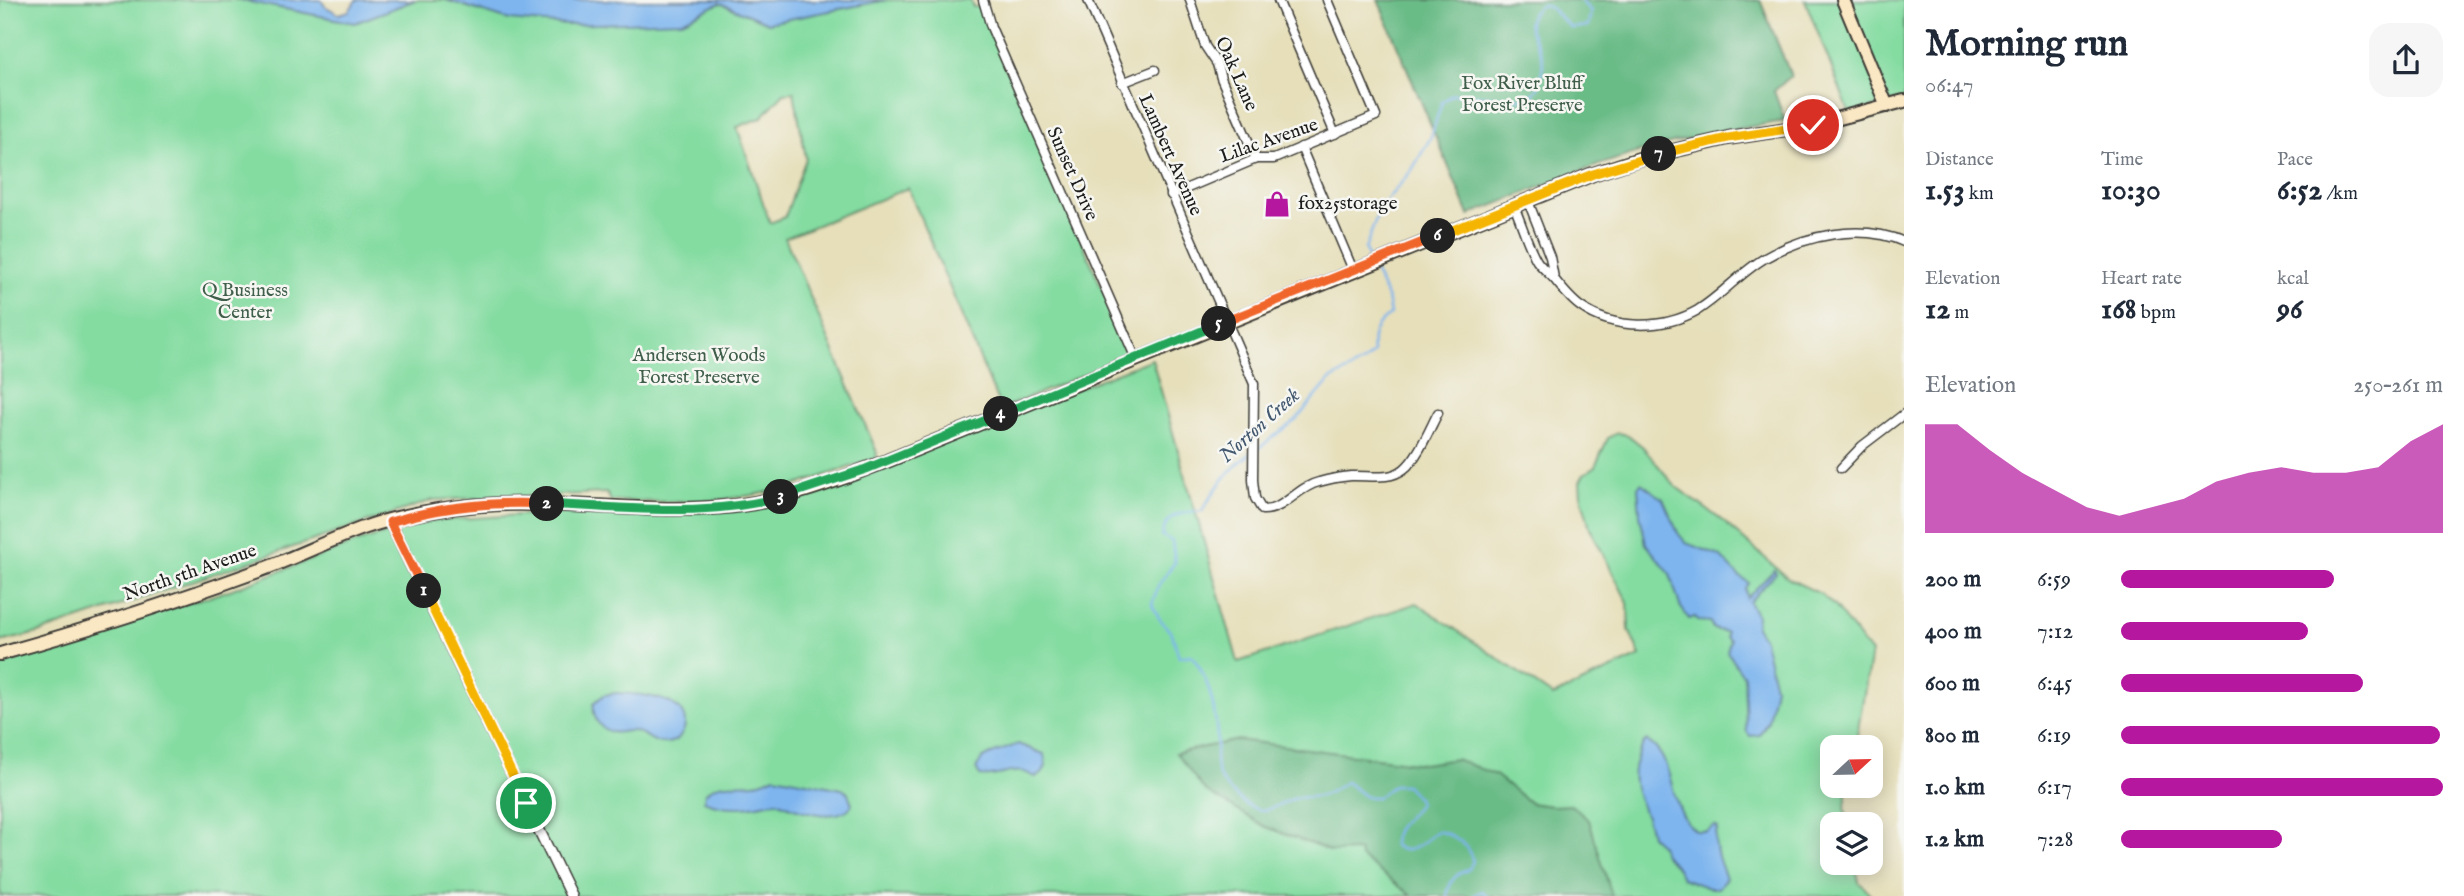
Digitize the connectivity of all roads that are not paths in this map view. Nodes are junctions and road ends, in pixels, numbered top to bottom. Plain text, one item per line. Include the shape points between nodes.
1 (983, 0) edge
2 (1087, 0) edge
3 (1190, 0) edge
4 (1278, 0) edge
5 (1326, 0) edge
6 (1843, 0) edge
7 (1155, 70) dead end
8 (1122, 83) junction
9 (1904, 101) edge
10 (1887, 106) junction
11 (1335, 134) junction
12 (1301, 146) junction
13 (1256, 159) junction
14 (1171, 195) junction
15 (1528, 201) junction
16 (1514, 206) junction
17 (1904, 242) edge
18 (1357, 268) junction
19 (1554, 278) junction
20 (1226, 321) junction
21 (1136, 359) junction
22 (1438, 413) dead end
23 (1904, 414) edge
24 (1841, 468) dead end
25 (390, 522) junction
26 (0, 654) edge
27 (571, 896) edge

1 - 21 street, Sunset Drive
2 - 8 street, Lambert Avenue
3 - 13 street, Oak Lane via 1205,46 1217,64
4 - 11 street
5 - 11 street, Lilac Avenue via 1376,116
6 - 10 main road
7 - 8 street
8 - 14 street, Lambert Avenue
9 - 10 main road, North 5th Avenue
10 - 15 main road, North 5th Avenue via 1639,159
11 - 12 street, Lilac Avenue
12 - 13 street, Lilac Avenue via 1273,159
12 - 18 street
13 - 14 street, Lilac Avenue
14 - 20 street, Lambert Avenue
15 - 16 main road, North 5th Avenue
15 - 19 street
16 - 18 main road, North 5th Avenue
16 - 19 street via 1538,261
17 - 19 street via 1883,235 1838,233 1797,244 1765,258 1696,311 1649,325 1598,317 1580,306
18 - 20 main road, North 5th Avenue
20 - 21 main road, North 5th Avenue
20 - 22 street, Lambert Avenue via 1254,384 1253,480 1262,510 1271,511 1301,488 1318,482 1353,476 1377,478 1404,470
21 - 25 main road, North 5th Avenue via 887,461 767,501 700,508 478,506
23 - 24 street
25 - 26 main road, North 5th Avenue via 200,592
25 - 27 street

